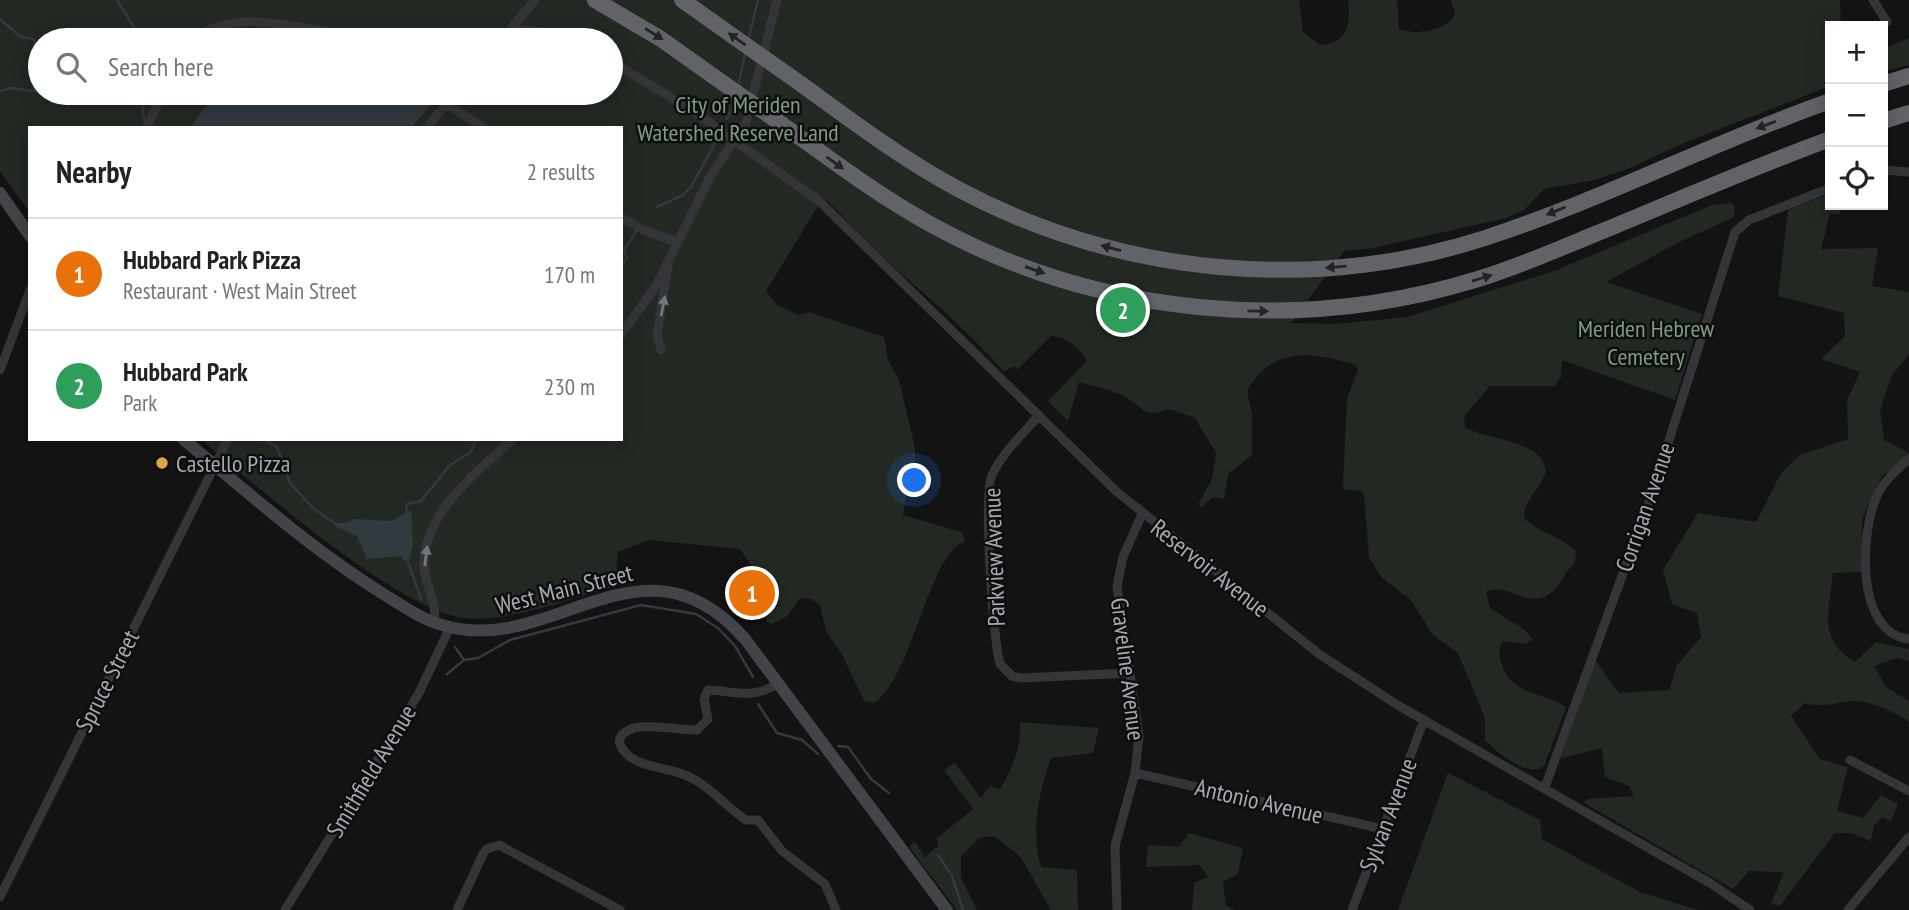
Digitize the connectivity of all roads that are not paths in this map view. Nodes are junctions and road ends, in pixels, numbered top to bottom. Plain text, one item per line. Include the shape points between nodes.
1 (535, 0) edge
2 (595, 0) edge
3 (682, 0) edge
4 (777, 0) edge
5 (1873, 0) edge
6 (1886, 21) edge
7 (215, 28) edge
8 (300, 28) edge
9 (513, 28) edge
10 (623, 69) edge
11 (1909, 76) edge
12 (1888, 82) edge
13 (1825, 103) edge
14 (158, 105) edge
15 (446, 105) edge
16 (449, 105) edge
17 (1909, 113) edge
18 (1888, 119) edge
19 (147, 126) edge
20 (428, 126) edge
21 (481, 126) edge
22 (735, 140) junction
23 (1825, 141) edge
24 (1888, 170) edge
25 (1909, 172) edge
26 (1825, 190) edge
27 (0, 193) edge
28 (625, 219) edge
29 (28, 233) edge
30 (676, 242) junction
31 (668, 261) junction
32 (28, 295) edge
33 (623, 332) edge
34 (661, 351) dead end
35 (0, 370) edge
36 (1039, 415) junction
37 (185, 441) edge
38 (227, 441) edge
39 (511, 441) edge
40 (1909, 459) edge
41 (215, 465) junction
42 (1142, 514) junction
43 (435, 622) junction
44 (450, 627) junction
45 (1909, 639) edge
46 (1130, 673) junction
47 (778, 683) junction
48 (1424, 720) junction
49 (1850, 760) dead end
50 (1135, 773) junction
51 (1545, 788) junction
52 (1909, 791) edge
53 (1383, 829) junction
54 (1909, 837) edge
55 (0, 897) edge
56 (285, 910) edge
57 (457, 910) edge
58 (620, 910) edge
59 (836, 910) edge
60 (947, 910) edge
61 (1117, 910) edge
62 (1352, 910) edge
63 (1750, 910) edge
64 (1849, 910) edge

1 - 9 street
2 -> 23 highway, bridge via 650,32 909,212 1000,257 1063,280 1192,306 1255,311 1361,305 1480,279
13 -> 3 highway, bridge via 1474,242 1376,263 1268,270 1211,267 1091,243 1027,222 925,170
4 - 22 street via 750,114
5 - 6 street
7 - 8 street via 253,21
10 - 22 street, Reservoir Avenue
11 - 12 highway
14 - 19 street
15 - 20 street
16 - 21 street
17 - 18 highway
22 - 30 street via 717,163
22 - 36 street, Reservoir Avenue via 819,201
24 - 25 street
26 - 51 street, Corrigan Avenue via 1740,226 1731,241 1652,494
27 - 29 main road
28 - 30 street
30 - 31 street
31 - 33 street via 652,293
34 -> 31 street via 657,335
32 - 35 street
36 - 42 street, Reservoir Avenue
36 - 46 street, Parkview Avenue via 1000,463 989,486 998,654 1005,671 1021,678
37 - 41 main road, West Main Street
38 - 41 street, Spruce Street
43 -> 39 street via 424,565 432,531 463,487
40 - 45 street via 1877,495 1866,558 1875,616 1886,630
41 - 43 main road, West Main Street via 340,565
41 - 55 street, Spruce Street
42 - 46 street, Graveline Avenue via 1123,557 1117,586
42 - 48 street, Reservoir Avenue via 1319,654
43 - 44 main road, West Main Street
44 - 47 main road, West Main Street via 502,627 631,592 666,590 695,598 723,616
44 - 56 street, Smithfield Avenue via 419,693
46 - 50 street, Graveline Avenue via 1139,736
47 - 59 street via 748,695 708,690 704,699 708,719 697,730 641,726 625,732 619,742 625,754 637,761 687,775 746,820 758,820 782,851 825,884
47 - 60 main road, West Main Street
48 - 51 street, Reservoir Avenue
48 - 53 street, Sylvan Avenue
49 - 52 street
50 - 53 street, Antonio Avenue
50 - 61 street, Graveline Avenue via 1115,846
51 - 63 street, Reservoir Avenue
53 - 62 street, Sylvan Avenue
54 - 64 street
57 - 58 street via 483,854 499,845

